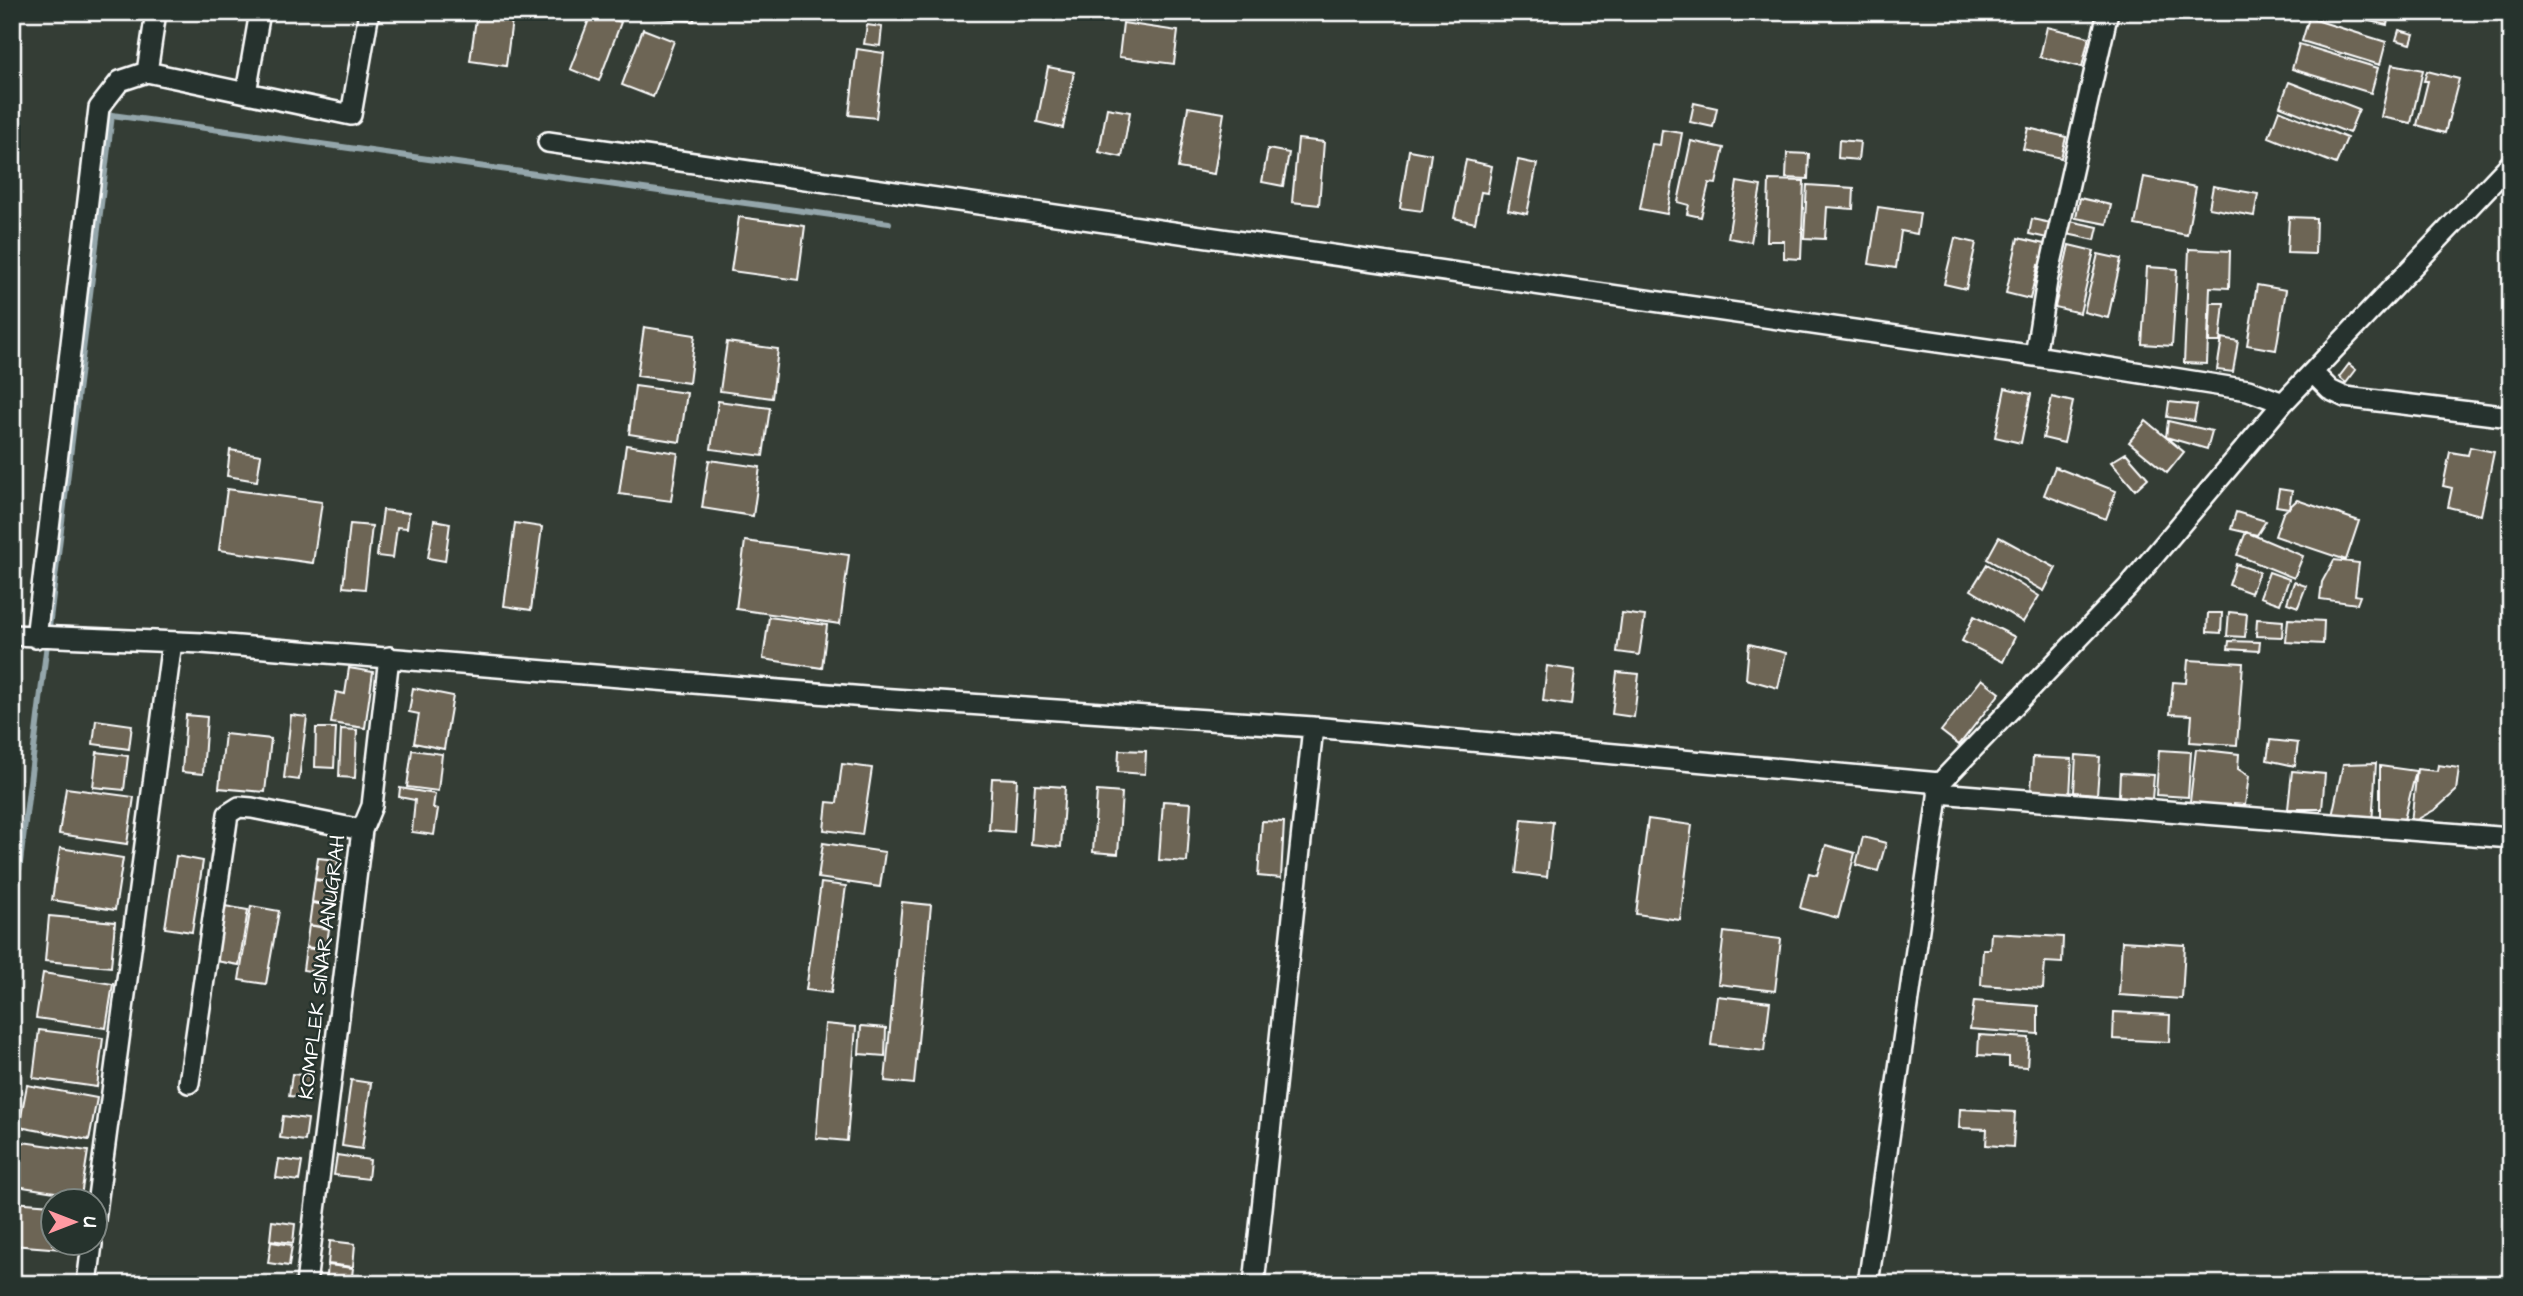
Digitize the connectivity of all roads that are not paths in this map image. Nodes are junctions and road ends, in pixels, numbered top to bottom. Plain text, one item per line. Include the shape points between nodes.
1 (156, 12) edge
2 (260, 12) edge
3 (369, 12) edge
4 (2108, 12) edge
5 (147, 72) junction
6 (246, 93) junction
7 (548, 142) dead end
8 (2511, 163) edge
9 (2035, 356) junction
10 (2314, 374) junction
11 (2283, 403) junction
12 (2511, 416) edge
13 (12, 635) edge
14 (45, 638) junction
15 (173, 642) junction
16 (388, 657) junction
17 (1313, 727) junction
18 (1939, 788) junction
19 (362, 830) junction
20 (2511, 838) edge
21 (189, 1083) dead end
22 (99, 1188) edge
23 (90, 1258) edge
24 (87, 1284) edge
25 (306, 1284) edge
26 (1254, 1284) edge
27 (1868, 1284) edge

1 - 5 street
2 - 6 street
3 - 6 street via 351,115
4 - 9 street via 2047,282
5 - 6 street
5 - 14 street via 120,81 99,108
7 - 9 street
8 - 10 street
9 - 11 street via 2248,390
10 - 11 street
10 - 12 street via 2330,390 2346,397
11 - 18 street via 2128,587
13 - 14 street
14 - 15 street
15 - 16 street
15 - 22 street
16 - 17 street via 878,698
16 - 19 street, KOMPLEK SINAR ANUGRAH via 372,806
17 - 18 street
17 - 26 street
18 - 20 street
18 - 27 street
19 - 21 street via 252,808 239,807 228,814
19 - 25 street, KOMPLEK SINAR ANUGRAH
23 - 24 street

